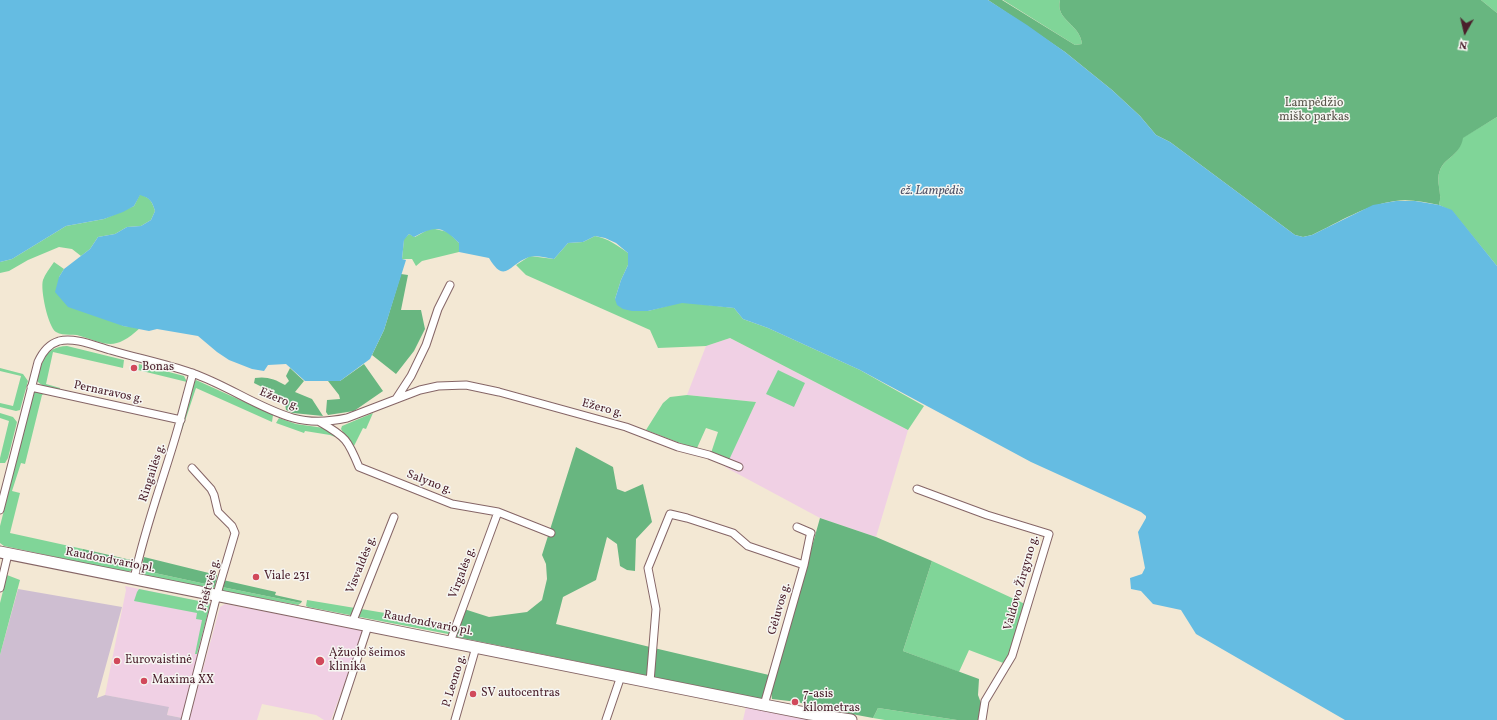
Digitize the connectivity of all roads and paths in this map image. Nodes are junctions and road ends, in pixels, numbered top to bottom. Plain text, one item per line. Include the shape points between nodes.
1 (450, 285) dead end
2 (193, 373) junction
3 (31, 387) junction
4 (396, 399) junction
5 (181, 420) junction
6 (320, 422) junction
7 (739, 467) dead end
8 (192, 468) dead end
9 (917, 489) dead end
10 (0, 510) edge
11 (498, 512) junction
12 (394, 517) dead end
13 (797, 527) dead end
14 (551, 533) dead end
15 (4, 553) edge
16 (804, 565) junction
17 (134, 580) junction
18 (0, 588) edge
19 (217, 596) junction
20 (352, 622) junction
21 (368, 626) junction
22 (450, 642) junction
23 (476, 647) junction
24 (621, 676) junction
25 (650, 682) junction
26 (764, 705) junction
27 (827, 718) edge
28 (185, 720) edge
29 (337, 720) edge
30 (455, 720) edge
31 (606, 720) edge
32 (850, 720) edge
33 (982, 720) edge

1 - 4 street via 438,309 426,345
2 - 3 street, Ežero g. via 80,342 61,341 54,343 42,355
2 - 5 street, Ringailės g.
2 - 6 street, Ežero g. via 292,418
3 - 5 street, Pernaravos g.
3 - 10 street, Ežero g.
4 - 6 street, Ežero g. via 347,418
4 - 7 street, Ežero g. via 438,386 466,385 626,427
5 - 17 street, Ringailės g. via 158,490
6 - 11 street, Salyno g. via 339,432 348,442 359,467 452,504
8 - 19 street, Pieštvės g. via 214,495 218,512 232,526 235,533
9 - 33 street, Valdovo Žirgyno g. via 987,515 1049,534 1012,656 985,701
11 - 14 street, Salyno g.
11 - 22 street, Virgalės g.
12 - 20 street, Visvaldės g.
13 - 16 street, Gėluvos g. via 811,533
15 - 17 main road, Raudondvario pl.
15 - 18 street
16 - 25 street via 748,546 733,533 670,514 648,568 656,609
16 - 26 street, Gėluvos g.
17 - 19 main road, Raudondvario pl.
19 - 20 main road, Raudondvario pl.
19 - 28 street, Pieštvės g.
20 - 21 main road, Raudondvario pl.
21 - 22 main road, Raudondvario pl.
21 - 29 street
22 - 23 main road, Raudondvario pl.
23 - 24 main road, Raudondvario pl.
23 - 30 street, P. Leono g.
24 - 25 main road, Raudondvario pl.
24 - 31 street
25 - 26 main road, Raudondvario pl.
26 - 27 main road, Raudondvario pl.
27 - 32 main road, Raudondvario pl.

